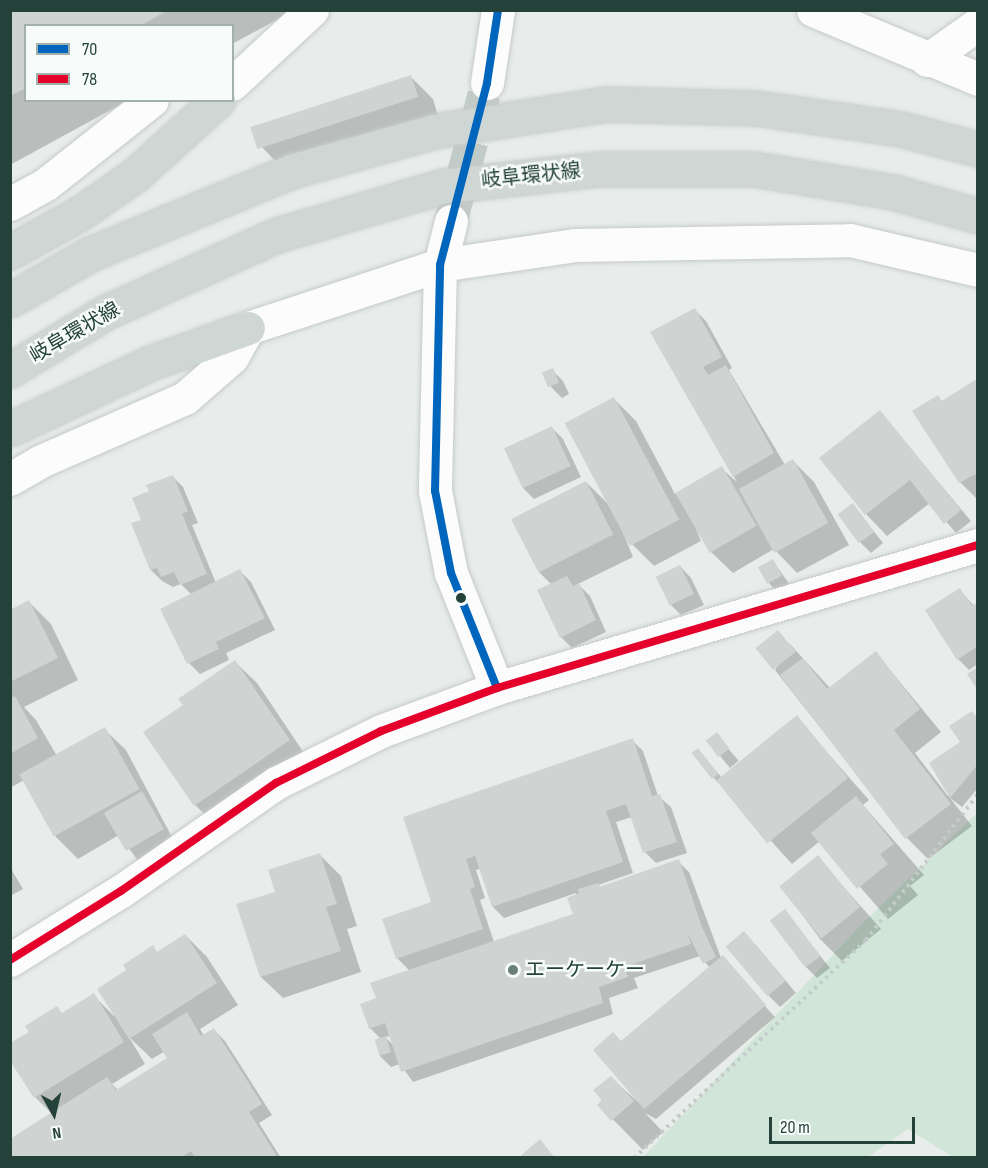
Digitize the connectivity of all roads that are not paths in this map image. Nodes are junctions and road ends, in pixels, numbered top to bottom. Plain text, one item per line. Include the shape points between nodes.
1 (312, 10) edge
2 (498, 10) edge
3 (813, 10) edge
4 (978, 24) edge
5 (927, 60) junction
6 (978, 79) edge
7 (487, 83) tunnel mouth
8 (234, 85) edge
9 (149, 102) edge
10 (216, 102) edge
11 (978, 149) edge
12 (10, 204) edge
13 (978, 216) edge
14 (451, 221) tunnel mouth
15 (10, 252) edge
16 (440, 265) junction
17 (978, 270) edge
18 (10, 300) edge
19 (248, 328) junction
20 (10, 370) edge
21 (10, 429) edge
22 (10, 479) edge
23 (978, 545) edge
24 (497, 688) junction
25 (10, 960) edge

1 - 8 street
2 - 7 street
3 - 5 street
4 - 5 street
5 - 6 street
9 - 12 street via 46,184
10 - 15 main road via 135,175 82,212
11 - 18 main road via 901,129 756,108 606,104 434,131 291,171 90,254
13 - 20 main road, 岐阜環状線 via 893,192 754,169 600,169 443,186 277,235 104,313
14 - 16 street
16 - 17 street via 575,244 850,240
16 - 19 street
16 - 24 street via 435,490 451,573
19 - 21 main road via 150,363
19 - 22 street via 232,357 185,398 41,461
23 - 24 street
24 - 25 street via 381,731 276,783 121,891

